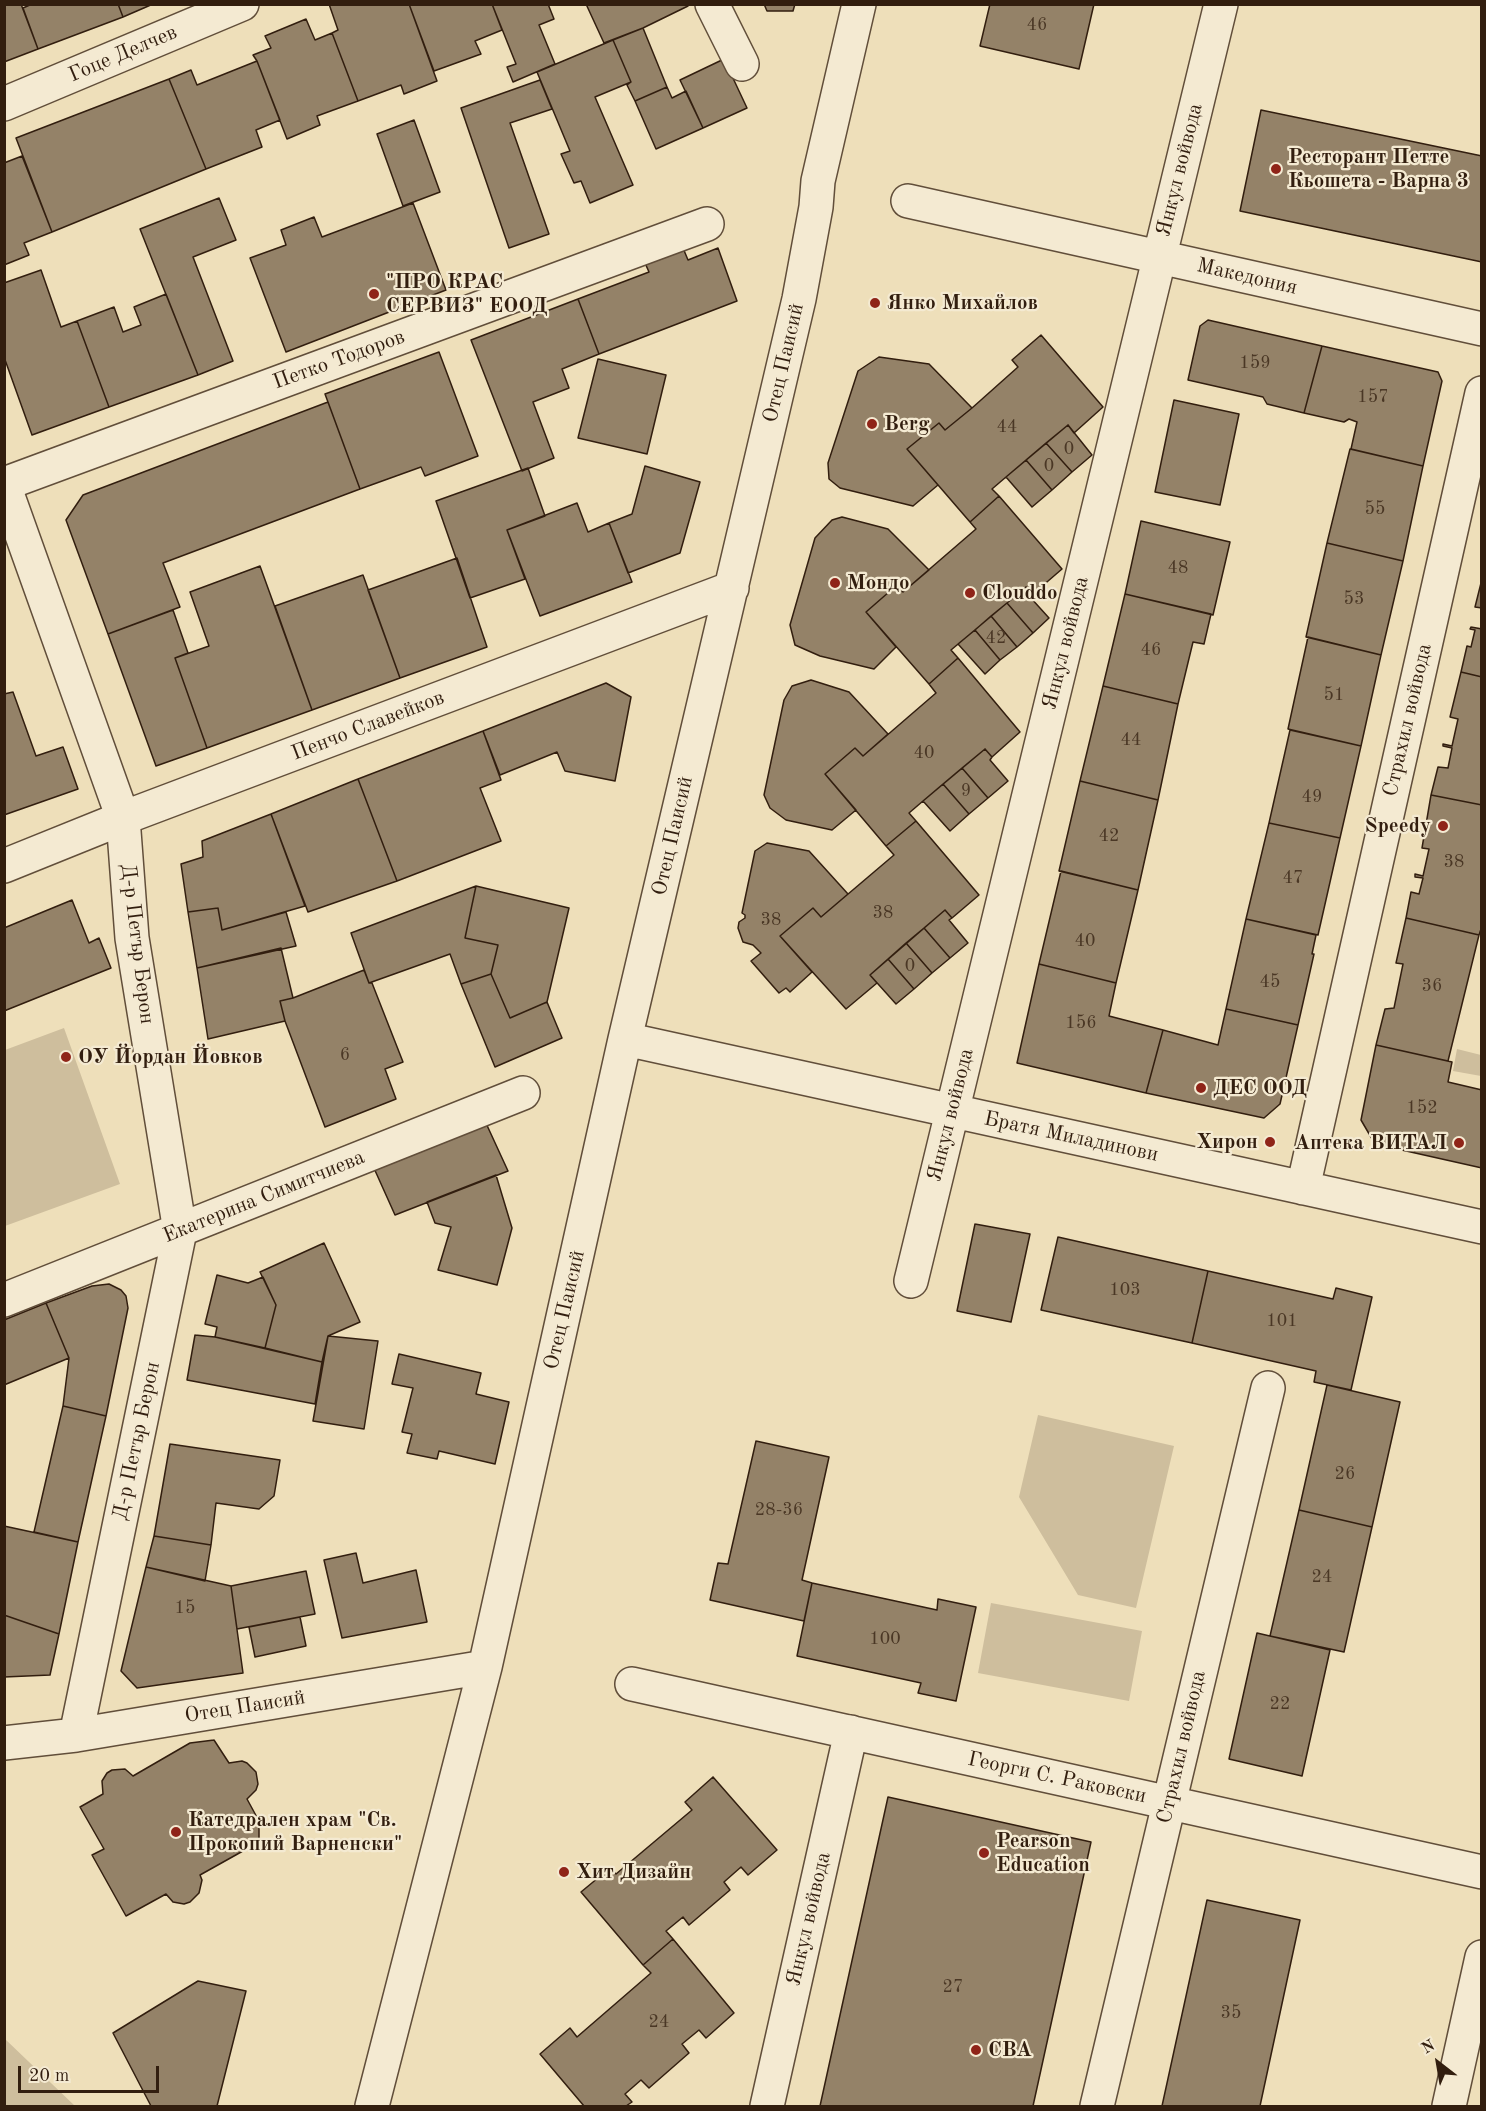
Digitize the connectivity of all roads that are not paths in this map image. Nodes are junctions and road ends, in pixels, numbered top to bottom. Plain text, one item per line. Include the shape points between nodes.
1 (242, 4) edge
2 (712, 4) edge
3 (859, 4) edge
4 (1221, 4) edge
5 (742, 64) dead end
6 (4, 104) edge
7 (908, 201) dead end
8 (707, 224) dead end
9 (1159, 257) junction
10 (1482, 329) edge
11 (1482, 393) edge
12 (4, 485) edge
13 (732, 588) junction
14 (123, 818) junction
15 (4, 866) edge
16 (626, 1039) junction
17 (523, 1093) dead end
18 (953, 1110) junction
19 (1303, 1188) junction
20 (1482, 1227) edge
21 (180, 1231) junction
22 (911, 1281) dead end
23 (4, 1300) edge
24 (1268, 1388) dead end
25 (485, 1667) junction
26 (632, 1684) dead end
27 (851, 1732) junction
28 (76, 1735) junction
29 (4, 1743) edge
30 (1169, 1802) junction
31 (1482, 1872) edge
32 (1482, 1957) edge
33 (372, 2106) edge
34 (767, 2106) edge
35 (1097, 2106) edge
36 (1449, 2106) edge

1 - 6 street, Гоце Делчев
2 - 5 street
3 - 13 street, Отец Паисий via 818,181 799,299
4 - 9 street, Янкул войвода
7 - 9 street, Македония
8 - 12 street, Петко Тодоров
9 - 10 street, Македония
9 - 18 street, Янкул войвода
11 - 19 street, Страхил войвода
12 - 14 street, Д-р Петър Берон
13 - 14 street, Пенчо Славейков
13 - 16 street, Отец Паисий
14 - 15 street, Пенчо Славейков
14 - 21 street, Д-р Петър Берон via 132,938
16 - 18 street, Братя Миладинови
16 - 25 street, Отец Паисий
17 - 21 street, Екатерина Симитчиева
18 - 19 street, Братя Миладинови
18 - 22 street, Янкул войвода
19 - 20 street, Братя Миладинови
21 - 23 street, Екатерина Симитчиева
21 - 28 street, Д-р Петър Берон
24 - 30 street, Страхил войвода
25 - 28 street, Отец Паисий
25 - 33 street, Отец Паисий
26 - 27 street, Георги С. Раковски
27 - 30 street, Георги С. Раковски
27 - 34 street, Янкул войвода
28 - 29 street, Отец Паисий
30 - 31 street, Георги С. Раковски
30 - 35 street, Страхил войвода
32 - 36 street

